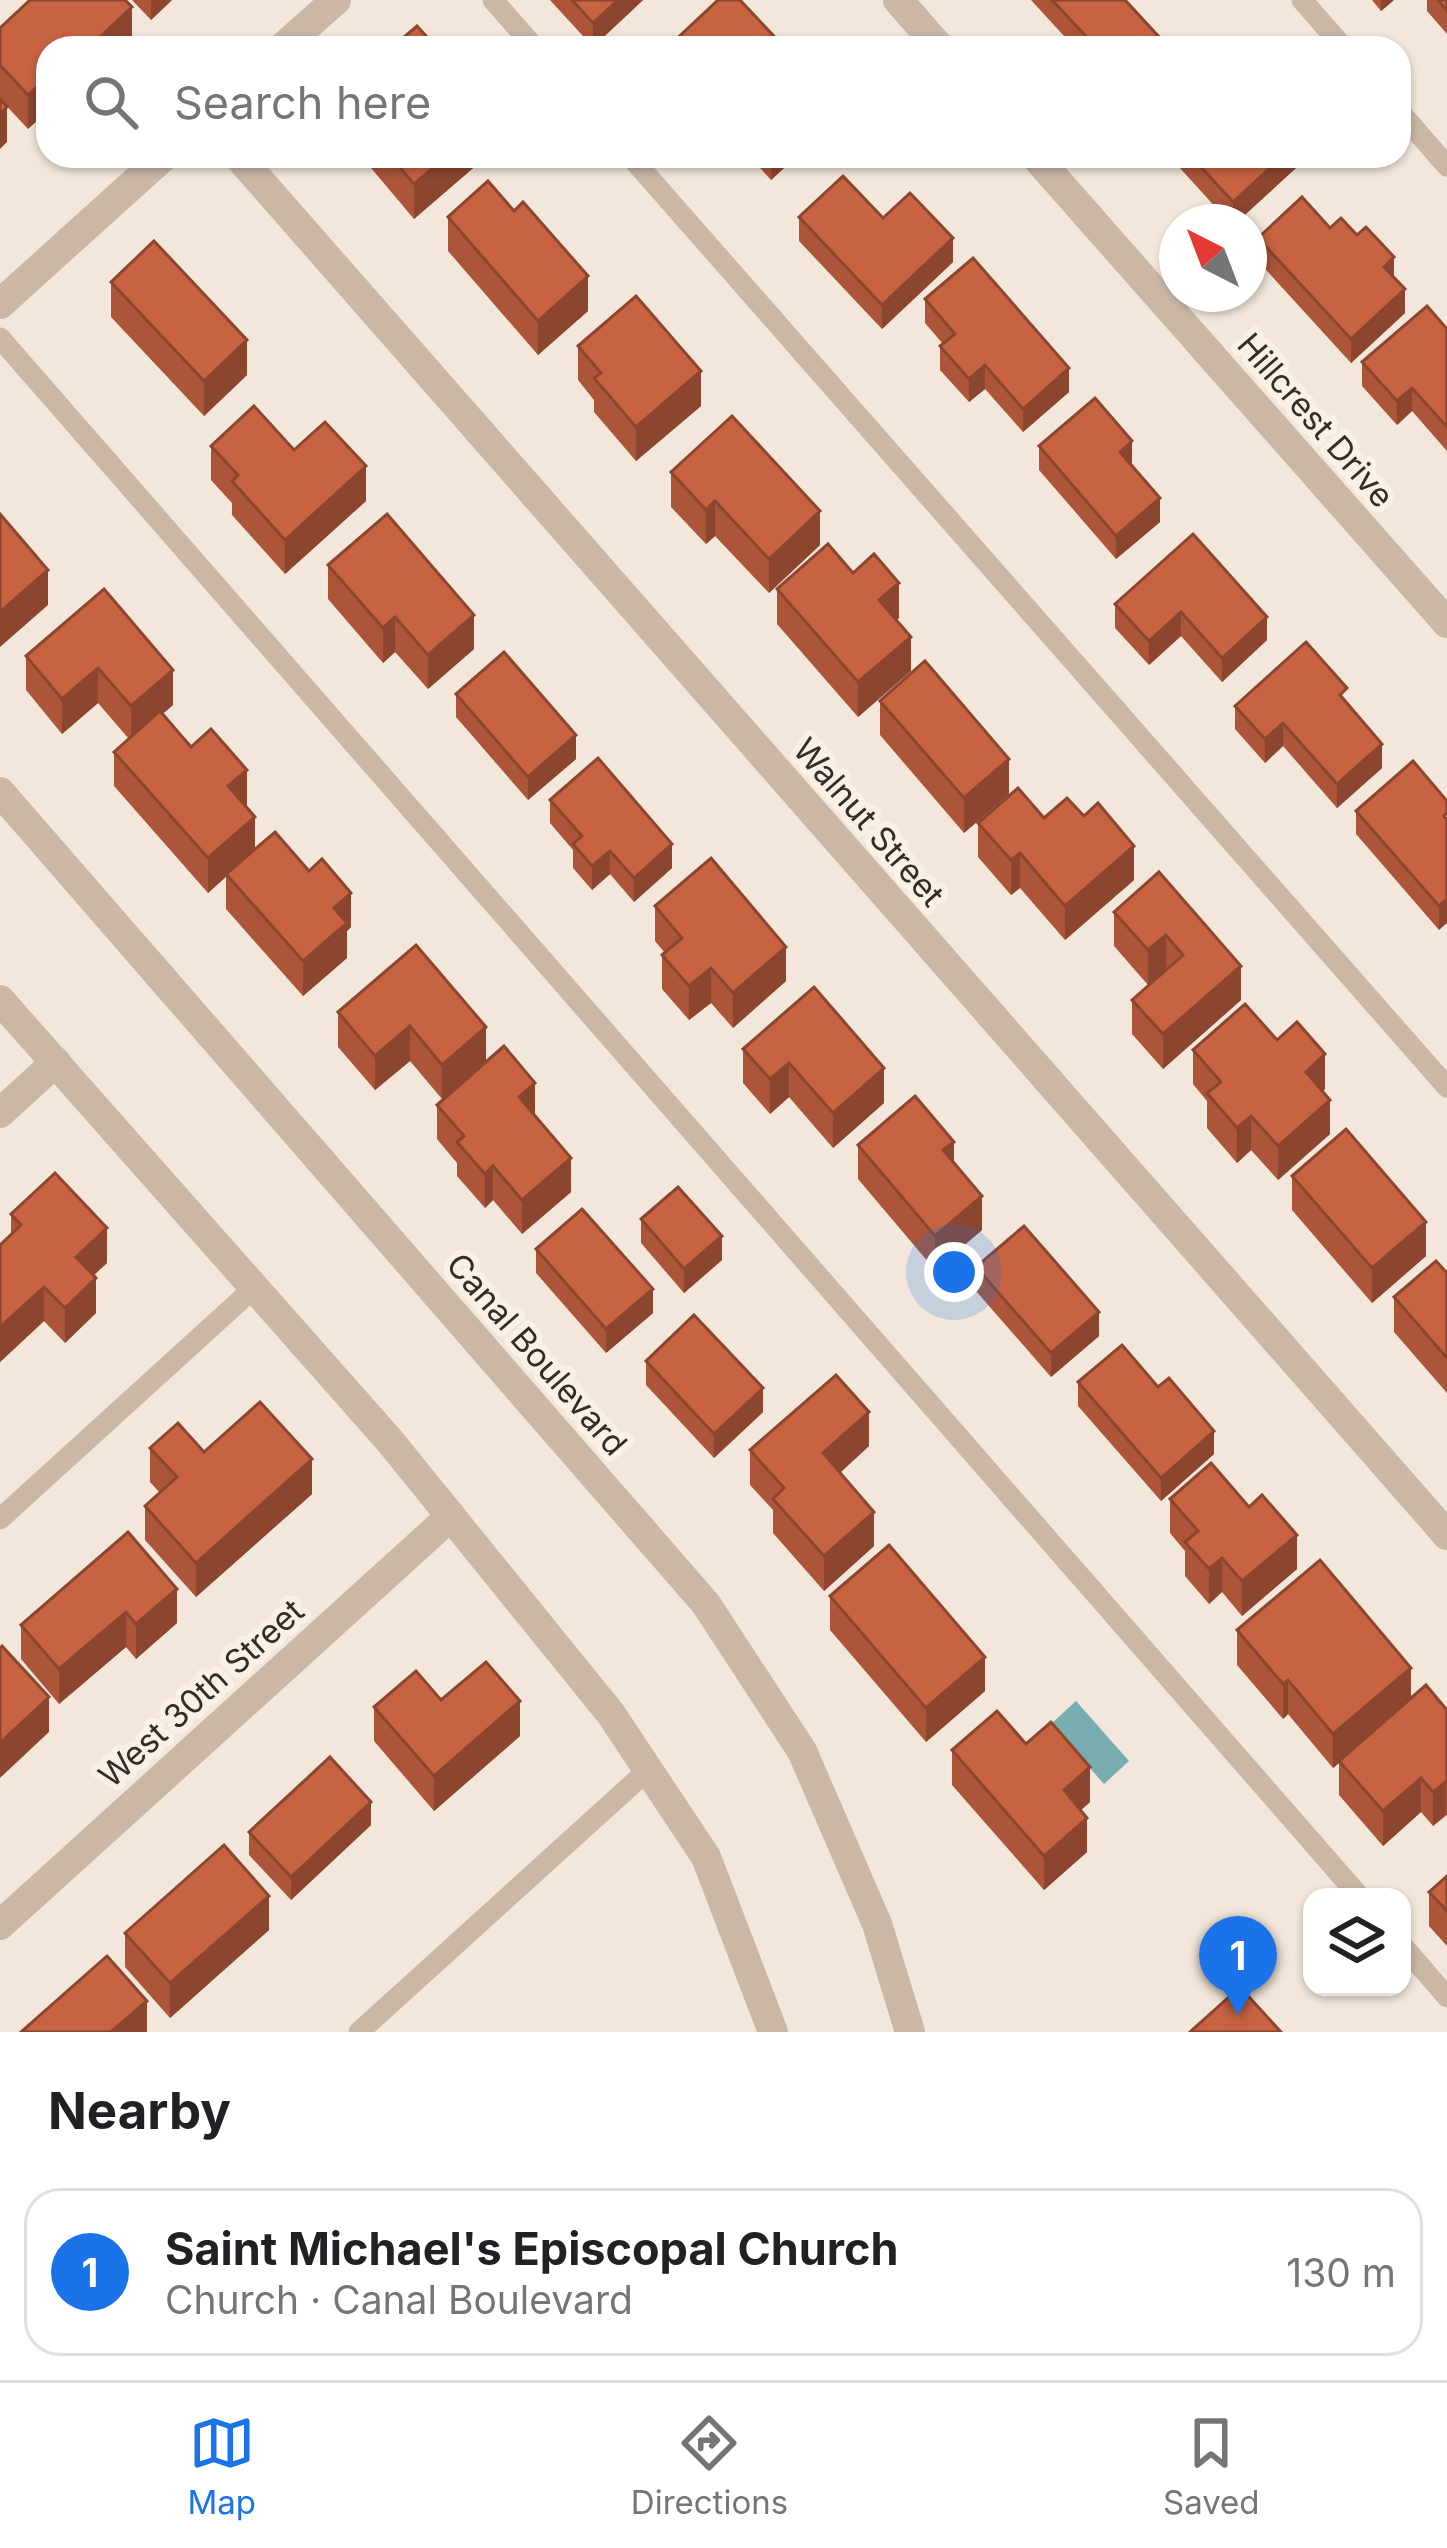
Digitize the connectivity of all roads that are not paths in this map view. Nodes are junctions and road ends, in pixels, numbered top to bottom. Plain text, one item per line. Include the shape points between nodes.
1 (335, 0) edge
2 (493, 0) edge
3 (898, 0) edge
4 (1302, 0) edge
5 (296, 36) edge
6 (524, 36) edge
7 (930, 36) edge
8 (1334, 36) edge
9 (1411, 125) edge
10 (1447, 166) edge
11 (151, 168) edge
12 (249, 168) edge
13 (641, 168) edge
14 (1046, 168) edge
15 (0, 304) edge
16 (0, 338) edge
17 (1447, 623) edge
18 (0, 791) edge
19 (0, 1000) edge
20 (56, 1062) junction
21 (1447, 1087) edge
22 (0, 1113) edge
23 (255, 1287) junction
24 (451, 1516) junction
25 (0, 1519) edge
26 (1447, 1535) edge
27 (648, 1770) junction
28 (1352, 1888) edge
29 (0, 1924) edge
30 (1411, 1955) edge
31 (1447, 1997) edge
32 (359, 2032) edge
33 (773, 2032) edge
34 (910, 2032) edge

1 - 5 street
2 - 6 lane
3 - 7 street
4 - 8 lane
9 - 10 lane
11 - 15 street
12 - 26 street, Walnut Street
13 - 21 lane
14 - 17 street, Hillcrest Drive
16 - 28 lane
18 - 34 street, Canal Boulevard via 706,1604 802,1751 877,1924
19 - 20 street
20 - 22 street
20 - 23 street
23 - 24 street
23 - 25 lane
24 - 27 street
24 - 29 street, West 30th Street
27 - 32 lane
27 - 33 street via 706,1857
30 - 31 lane

